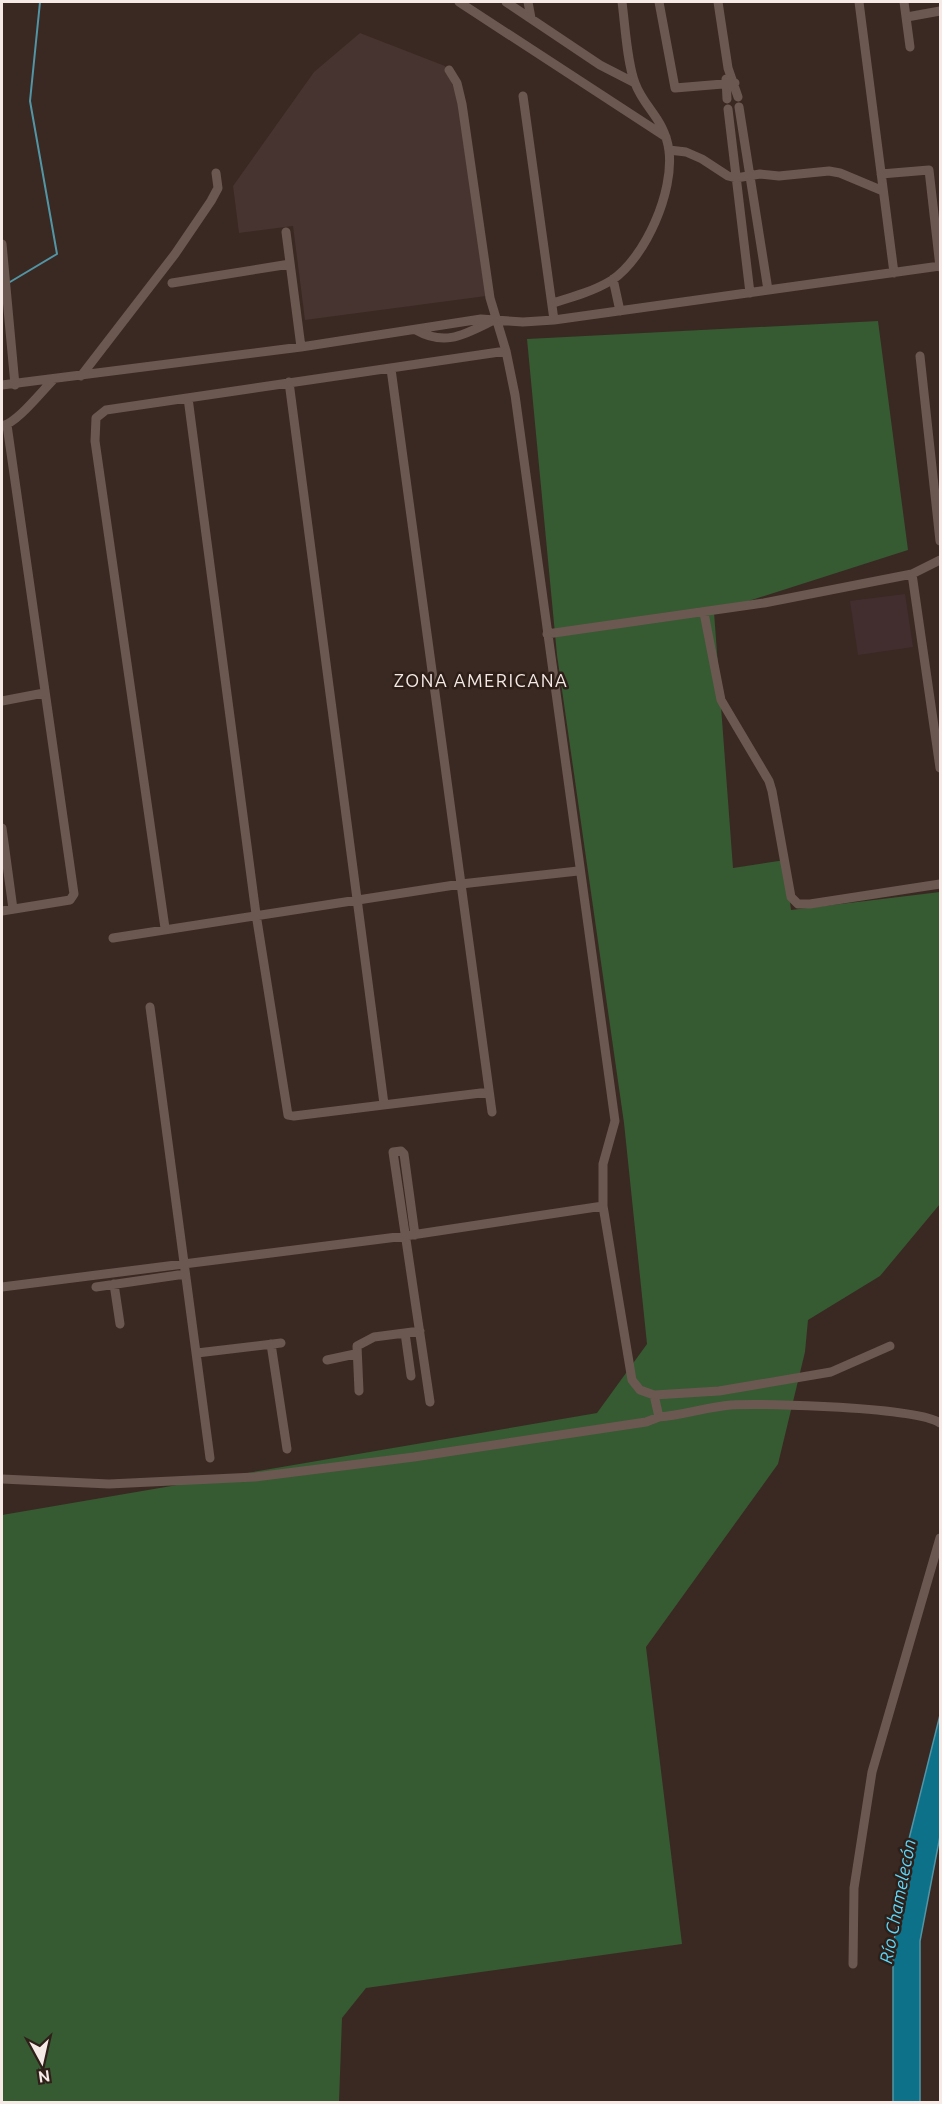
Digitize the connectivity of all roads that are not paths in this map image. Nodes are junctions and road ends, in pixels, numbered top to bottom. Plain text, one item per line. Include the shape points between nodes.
1 (459, 2) edge
2 (506, 2) edge
3 (528, 2) edge
4 (622, 2) edge
5 (659, 2) edge
6 (718, 2) edge
7 (859, 2) edge
8 (904, 2) edge
9 (940, 11) edge
10 (907, 17) junction
11 (531, 18) junction
12 (910, 47) dead end
13 (449, 70) dead end
14 (635, 83) junction
15 (730, 83) junction
16 (523, 96) dead end
17 (739, 106) junction
18 (728, 108) junction
19 (742, 128) junction
20 (731, 129) junction
21 (666, 137) junction
22 (669, 150) junction
23 (216, 173) dead end
24 (881, 174) junction
25 (749, 177) junction
26 (736, 178) junction
27 (883, 191) junction
28 (286, 232) dead end
29 (759, 237) junction
30 (744, 239) junction
31 (2, 244) edge
32 (290, 264) junction
33 (940, 266) edge
34 (894, 273) junction
35 (613, 279) junction
36 (172, 283) dead end
37 (768, 290) junction
38 (750, 293) junction
39 (553, 303) junction
40 (620, 310) junction
41 (496, 320) junction
42 (554, 320) junction
43 (416, 330) junction
44 (301, 347) junction
45 (506, 351) junction
46 (920, 356) dead end
47 (391, 369) junction
48 (81, 376) junction
49 (53, 380) junction
50 (289, 382) junction
51 (2, 385) edge
52 (15, 385) junction
53 (188, 398) junction
54 (4, 426) edge
55 (940, 541) edge
56 (940, 560) edge
57 (912, 574) junction
58 (704, 613) junction
59 (547, 634) junction
60 (44, 693) junction
61 (2, 701) edge
62 (940, 768) edge
63 (2, 828) edge
64 (578, 871) junction
65 (461, 884) junction
66 (940, 884) edge
67 (357, 899) junction
68 (13, 909) junction
69 (2, 911) edge
70 (256, 914) junction
71 (165, 928) junction
72 (113, 938) dead end
73 (150, 1007) dead end
74 (489, 1092) junction
75 (384, 1104) junction
76 (492, 1112) dead end
77 (603, 1206) junction
78 (416, 1234) junction
79 (405, 1236) junction
80 (185, 1269) junction
81 (114, 1284) junction
82 (2, 1287) edge
83 (96, 1287) dead end
84 (120, 1324) dead end
85 (420, 1331) junction
86 (405, 1333) junction
87 (890, 1346) dead end
88 (197, 1353) junction
89 (355, 1354) junction
90 (327, 1360) dead end
91 (411, 1376) dead end
92 (359, 1391) dead end
93 (654, 1395) junction
94 (430, 1402) dead end
95 (659, 1417) junction
96 (940, 1423) edge
97 (287, 1449) dead end
98 (210, 1458) dead end
99 (2, 1479) edge
100 (940, 1538) edge
101 (853, 1964) dead end

1 - 21 street
2 - 11 street
3 - 11 street
4 - 14 street
5 - 15 street via 675,88
6 - 15 street
7 - 24 street
8 - 10 street
9 - 10 street
10 - 12 street
11 - 14 street via 600,65
13 - 41 street via 462,104
14 - 21 street via 659,118
15 - 17 street
15 - 18 street
16 - 39 street
17 - 18 street
17 - 19 street
18 - 20 street
19 - 20 street
19 - 25 street
20 - 26 street
21 - 22 street
22 - 26 street via 686,152
22 - 35 street via 670,169 662,207 646,239
23 - 48 street via 218,188 212,201
24 - 27 street
24 - 33 street via 929,170
25 - 26 street
25 - 27 street via 840,173
25 - 29 street
26 - 30 street
27 - 34 street
28 - 32 street
29 - 30 street
29 - 37 street
30 - 38 street
31 - 52 street
32 - 36 street
32 - 44 street
33 - 34 street
34 - 37 street
35 - 39 street
35 - 40 street
37 - 38 street
38 - 40 street
39 - 42 street
40 - 42 street
41 - 42 street
41 - 43 street
41 - 43 street via 453,338 432,339
41 - 45 street
43 - 44 street
44 - 48 street
45 - 47 street
45 - 59 street
46 - 55 street
47 - 50 street
47 - 65 street
48 - 49 street
49 - 52 street
49 - 54 street
50 - 53 street
50 - 67 street
51 - 52 street
53 - 70 street
53 - 71 street via 106,410 96,418 95,429
54 - 60 street
56 - 57 street
57 - 58 street
57 - 62 street
58 - 59 street
58 - 66 street via 721,700 769,781 791,897 798,903 810,904
59 - 64 street
60 - 61 street
60 - 68 street via 74,894 70,900
63 - 68 street
64 - 65 street
64 - 77 street via 615,1121 603,1164
65 - 67 street
65 - 74 street
67 - 70 street
67 - 75 street
68 - 69 street
70 - 71 street
70 - 75 street via 288,1115
71 - 72 street
73 - 80 street
74 - 75 street
74 - 76 street
77 - 78 street
77 - 93 street via 632,1380 640,1390
78 - 79 street
78 - 79 street via 404,1154 395,1152
79 - 80 street
79 - 85 street
80 - 81 street
80 - 82 street
80 - 88 street
81 - 83 street
81 - 84 street
85 - 86 street
85 - 94 street
86 - 89 street via 374,1337 357,1346
86 - 91 street
87 - 93 street via 831,1372 718,1391
88 - 97 street via 276,1344
88 - 98 street
89 - 90 street
89 - 92 street
93 - 95 street
95 - 96 street via 734,1405 860,1409 920,1415
95 - 99 street via 619,1428 255,1477 109,1484
100 - 101 street via 872,1772 854,1888

